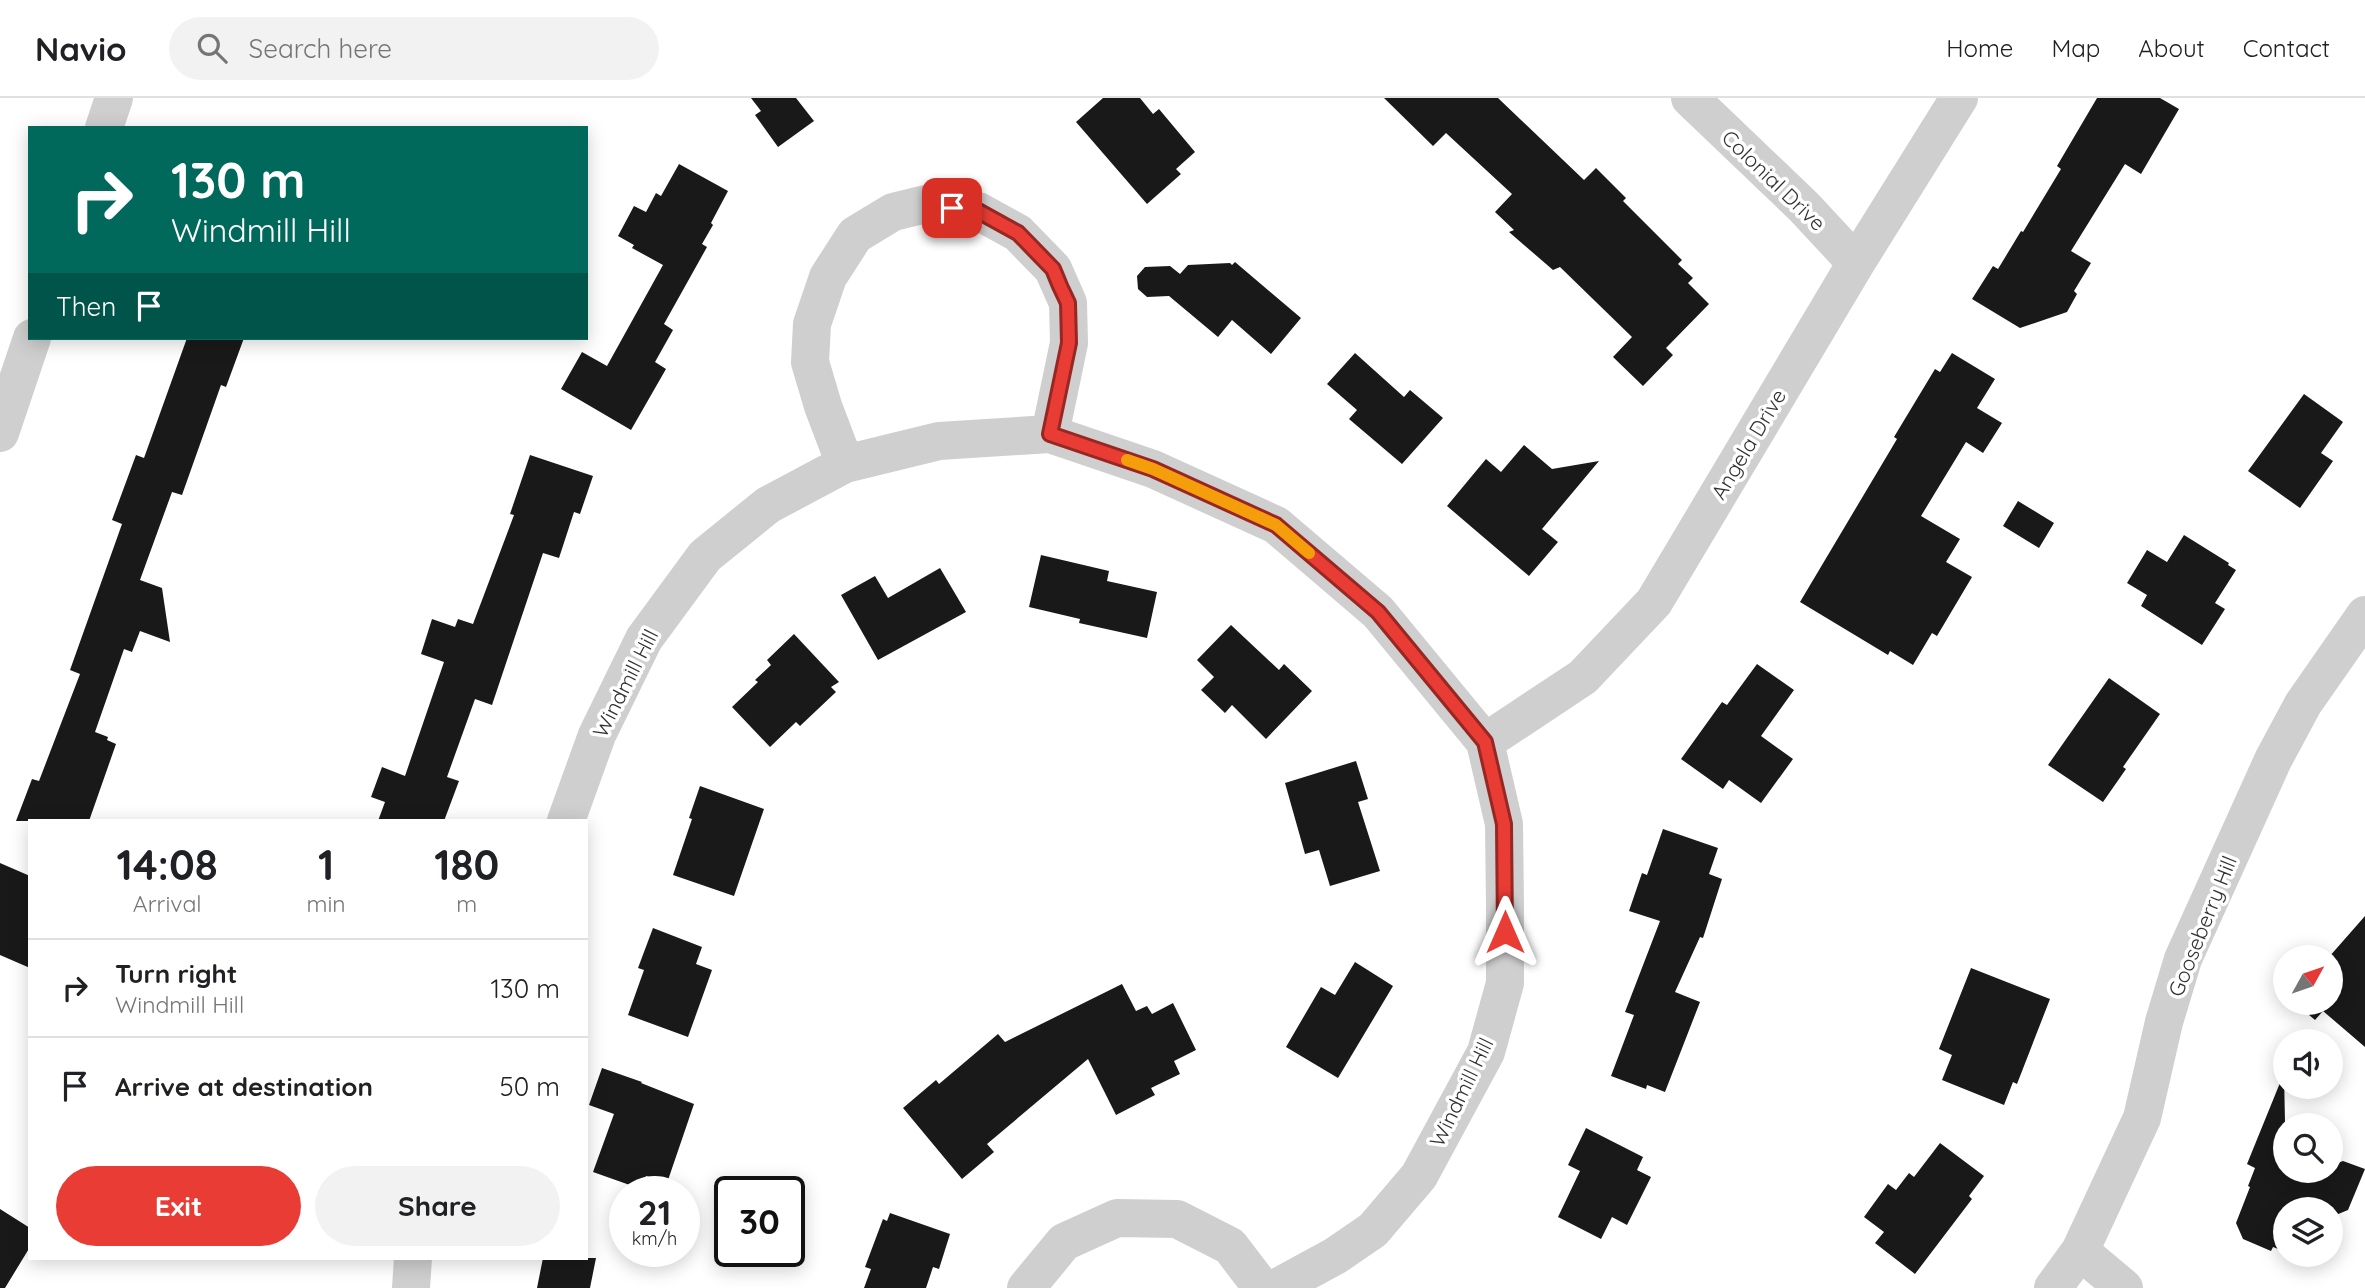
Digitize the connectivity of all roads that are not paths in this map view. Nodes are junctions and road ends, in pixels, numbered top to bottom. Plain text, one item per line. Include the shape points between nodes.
1 (114, 98) edge
2 (1690, 98) edge
3 (1959, 98) edge
4 (105, 126) edge
5 (1856, 263) junction
6 (31, 340) edge
7 (0, 433) edge
8 (1050, 434) junction
9 (845, 464) junction
10 (2365, 615) edge
11 (1485, 742) junction
12 (567, 819) edge
13 (2080, 1251) junction
14 (413, 1260) edge
15 (411, 1288) edge
16 (1026, 1288) edge
17 (1262, 1288) edge
18 (1276, 1288) edge
19 (2053, 1288) edge
20 (2124, 1288) edge

1 - 4 street
2 - 5 street, Colonial Drive
3 - 5 street, Angela Drive
5 - 11 street, Angela Drive via 1654,602 1583,677
6 - 7 street
8 - 9 street, Windmill Hill via 939,441
8 - 9 street via 1069,343 1068,303 1053,269 1018,233 978,211 926,204 893,212 855,235 828,277 812,324 810,362
8 - 11 street, Windmill Hill via 1153,469 1276,525 1378,612
9 - 12 street, Windmill Hill via 768,505 705,556 644,639 597,735
10 - 13 street, Gooseberry Hill via 2303,704 2267,772 2183,959 2142,1118
11 - 18 street, Windmill Hill via 1504,824 1506,907 1504,982 1486,1052 1419,1176 1373,1230
13 - 19 street, Gooseberry Hill
13 - 20 street
14 - 15 street
16 - 17 street via 1064,1242 1118,1218 1177,1219 1230,1246

